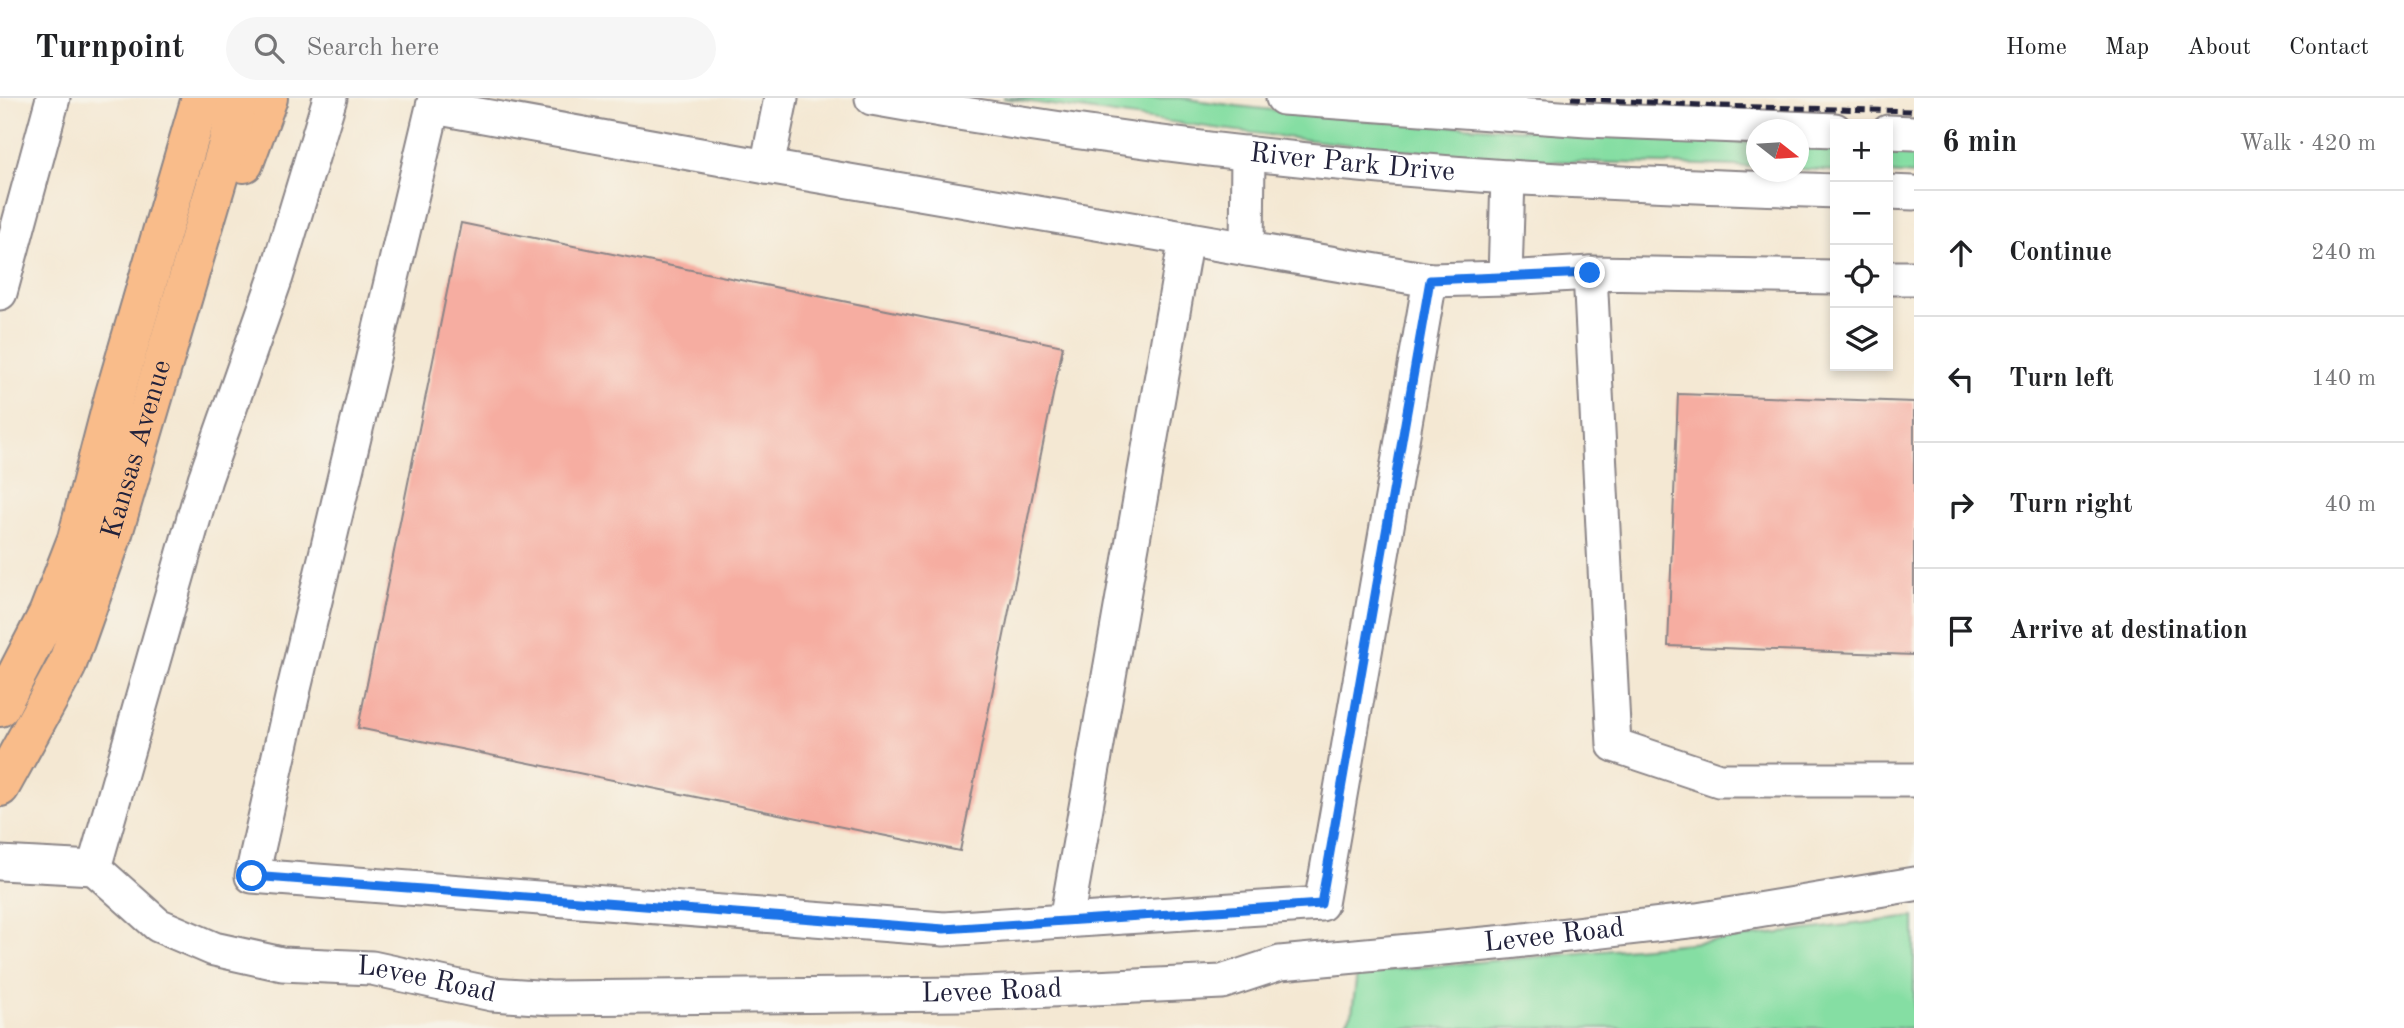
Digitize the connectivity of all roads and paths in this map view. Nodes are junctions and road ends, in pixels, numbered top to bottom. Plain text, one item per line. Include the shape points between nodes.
1 (53, 98) edge
2 (201, 98) edge
3 (238, 98) edge
4 (268, 98) edge
5 (330, 98) edge
6 (781, 98) edge
7 (872, 98) edge
8 (1283, 98) edge
9 (435, 102) edge
10 (1830, 130) edge
11 (1893, 132) edge
12 (1914, 133) edge
13 (1248, 153) junction
14 (767, 167) junction
15 (1508, 177) junction
16 (1830, 191) edge
17 (1893, 192) edge
18 (1914, 193) edge
19 (1186, 238) junction
20 (1247, 248) junction
21 (1590, 273) junction
22 (1830, 277) edge
23 (1505, 278) junction
24 (1893, 278) edge
25 (1914, 278) edge
26 (1430, 280) junction
27 (0, 293) edge
28 (173, 325) junction
29 (132, 400) junction
30 (0, 707) edge
31 (1914, 780) edge
32 (0, 787) edge
33 (0, 863) edge
34 (94, 868) junction
35 (1914, 884) edge
36 (1066, 921) junction

1 - 27 street
2 - 29 main road, Kansas Avenue
3 - 28 main road, Kansas Avenue
4 - 28 main road via 209,253
5 - 34 street via 276,277 205,479
6 - 14 street
7 - 13 street, River Park Drive via 1049,129
8 - 10 street via 1587,120
9 - 14 street
9 - 36 street via 252,876 944,929
11 - 12 street
13 - 15 street, River Park Drive
13 - 20 street
14 - 19 street
15 - 16 street, River Park Drive
15 - 23 street
17 - 18 street
19 - 20 street
19 - 36 street
20 - 26 street
21 - 22 street
21 - 23 street
21 - 31 street via 1614,745 1719,780
23 - 26 street
24 - 25 street
26 - 36 street via 1321,904
28 - 29 main road, Kansas Avenue
29 - 30 main road, Kansas Avenue via 48,614
29 - 32 main road, Kansas Avenue via 111,540 66,667
33 - 34 street
34 - 35 street, Levee Road via 158,925 214,949 282,964 372,968 492,994 551,998 964,994 1222,982 1280,963 1697,920

